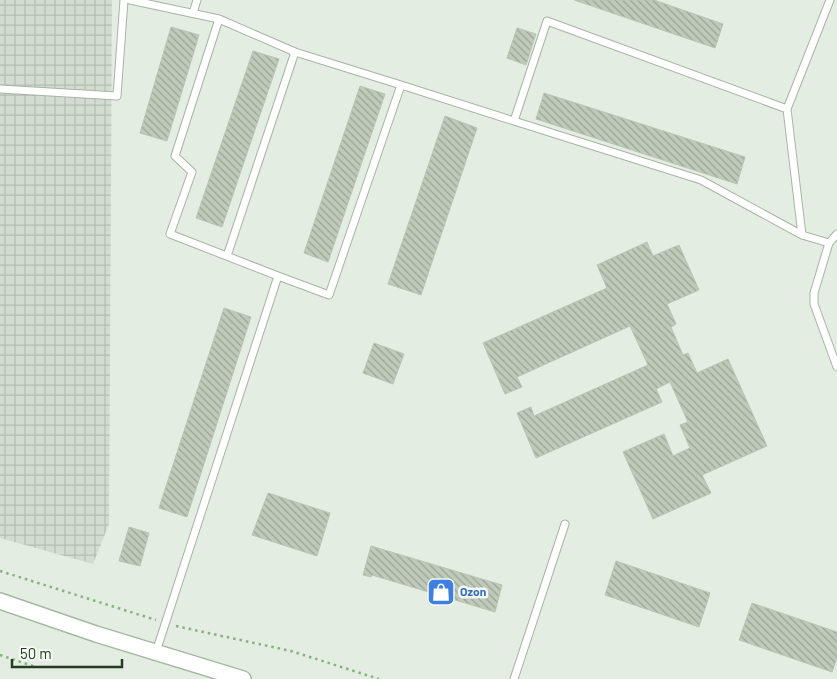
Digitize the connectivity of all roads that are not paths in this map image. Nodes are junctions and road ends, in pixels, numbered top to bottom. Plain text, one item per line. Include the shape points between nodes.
1 (124, 0) edge
2 (130, 0) edge
3 (197, 0) edge
4 (830, 0) edge
5 (192, 13) junction
6 (219, 19) junction
7 (295, 52) junction
8 (401, 85) junction
9 (0, 89) edge
10 (787, 109) junction
11 (514, 121) junction
12 (837, 234) edge
13 (802, 235) junction
14 (829, 244) junction
15 (227, 256) junction
16 (278, 276) junction
17 (835, 355) edge
18 (837, 367) edge
19 (565, 524) dead end
20 (0, 601) edge
21 (156, 652) junction
22 (244, 679) edge
23 (514, 679) edge

1 - 9 lane via 117,96
2 - 5 lane
3 - 5 lane
4 - 10 lane
5 - 6 lane
6 - 7 lane
6 - 15 lane via 175,156 192,172 170,234
7 - 8 lane
7 - 15 lane
8 - 11 lane
8 - 16 lane via 329,295
10 - 11 lane via 547,21
10 - 13 lane
11 - 13 lane via 701,180
12 - 14 lane
13 - 14 lane
14 - 17 lane via 814,293 814,304
15 - 16 lane
16 - 21 lane
17 - 18 lane
19 - 23 lane
20 - 21 main road
21 - 22 main road

